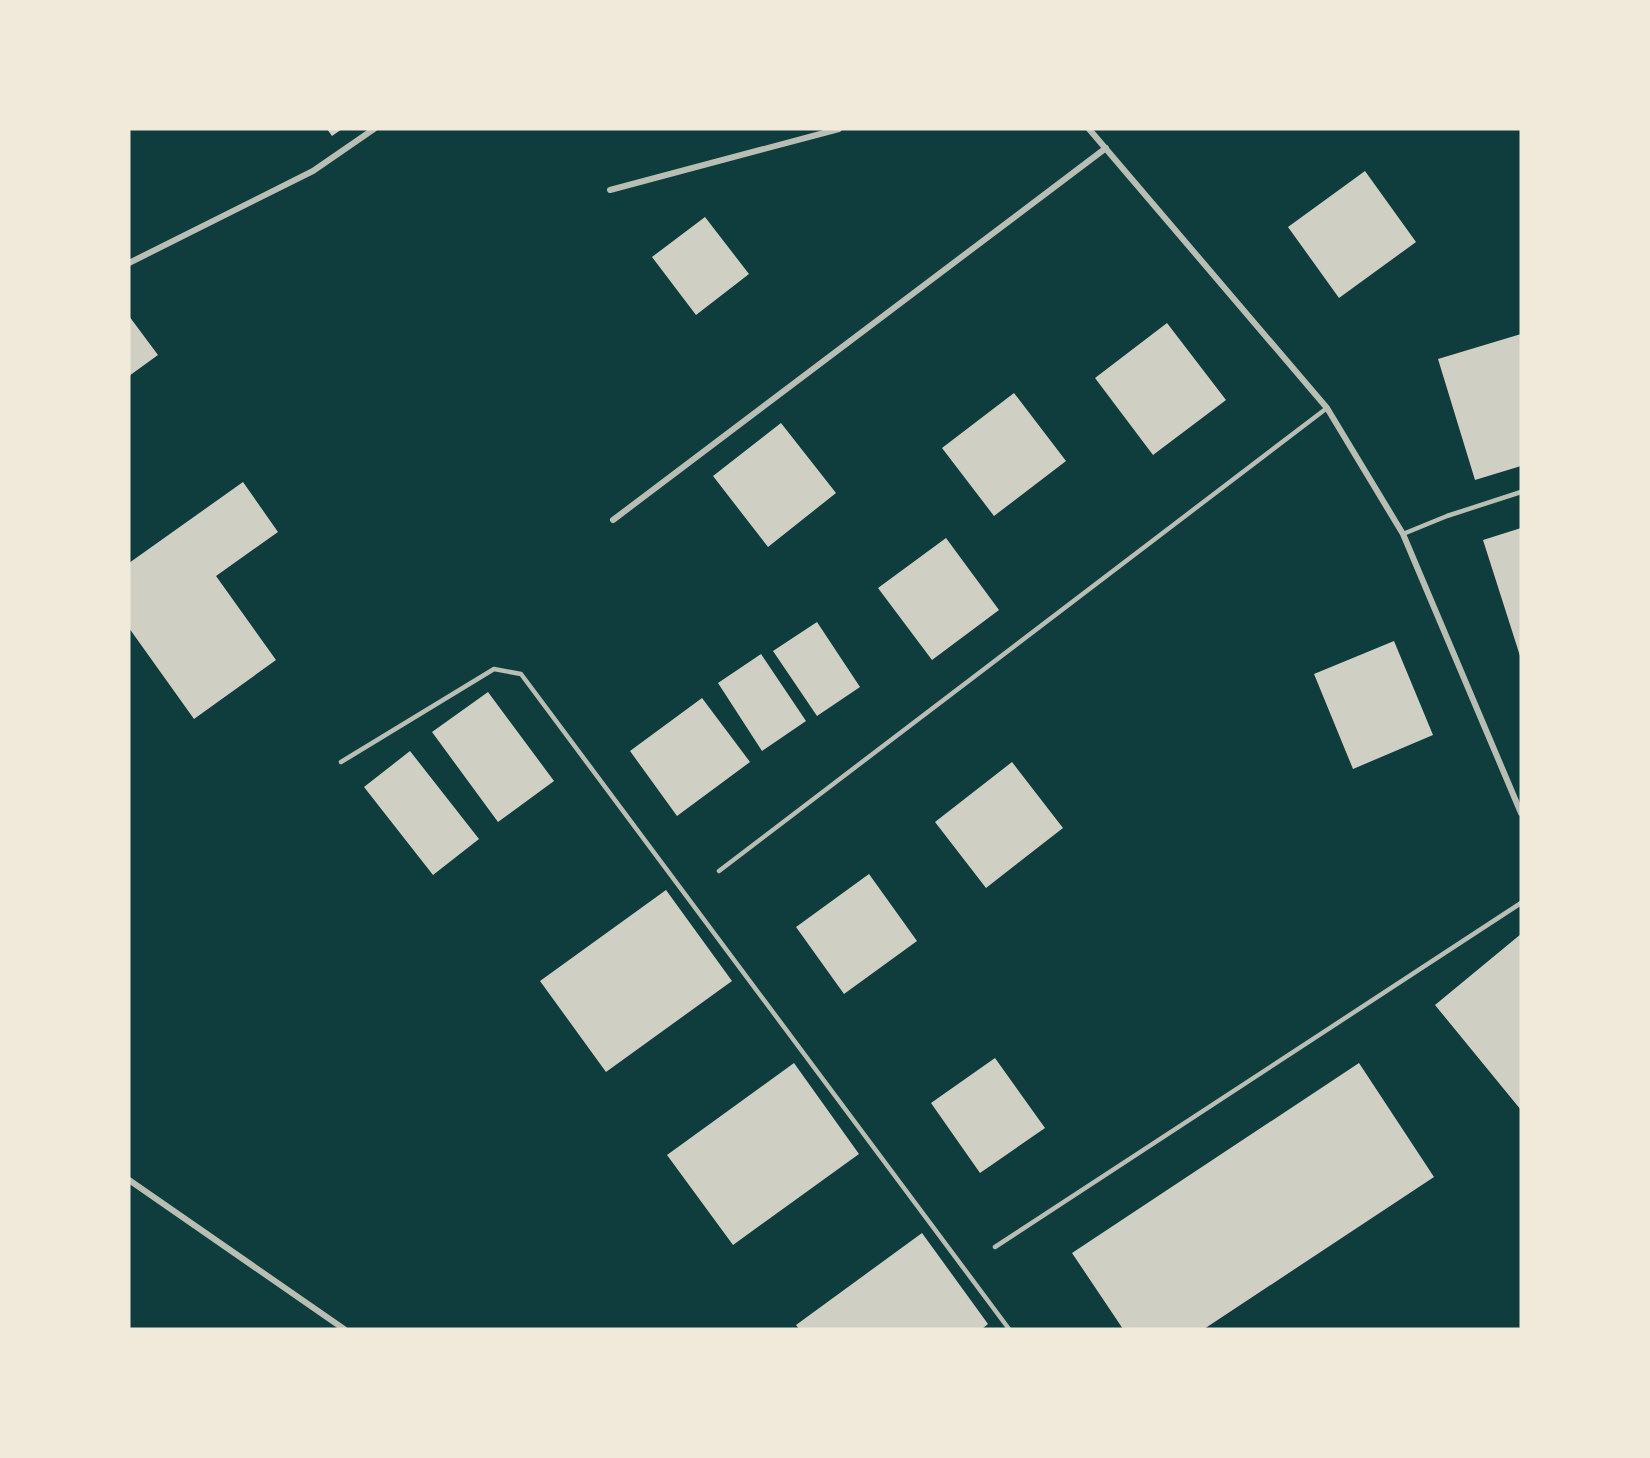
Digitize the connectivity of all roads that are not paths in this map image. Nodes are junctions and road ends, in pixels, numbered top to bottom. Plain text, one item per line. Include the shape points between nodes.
1 (374, 129) edge
2 (839, 129) edge
3 (1089, 129) edge
4 (1106, 148) junction
5 (610, 190) dead end
6 (129, 263) edge
7 (1326, 408) junction
8 (1521, 492) edge
9 (613, 520) dead end
10 (1403, 534) junction
11 (341, 762) dead end
12 (1521, 813) edge
13 (719, 871) dead end
14 (1521, 903) edge
15 (129, 1180) edge
16 (995, 1247) dead end
17 (344, 1329) edge
18 (1009, 1329) edge

1 - 6 street via 313,171
2 - 5 street
3 - 4 street
4 - 7 street
4 - 9 street
7 - 10 street
7 - 13 lane
8 - 10 lane
10 - 12 street
11 - 18 lane via 494,669 521,674
14 - 16 lane
15 - 17 street

